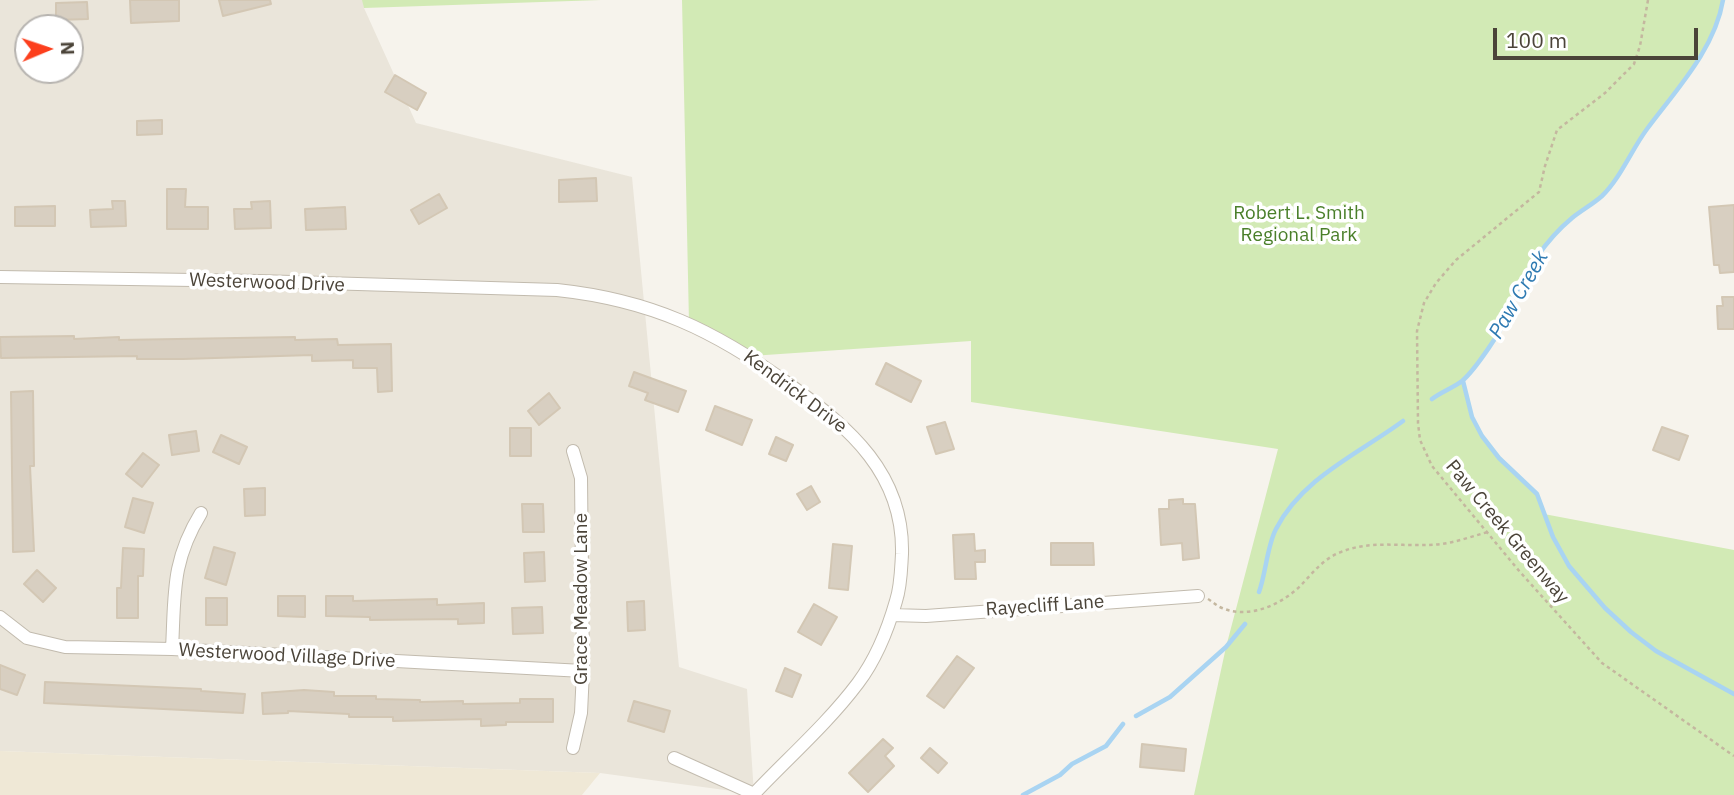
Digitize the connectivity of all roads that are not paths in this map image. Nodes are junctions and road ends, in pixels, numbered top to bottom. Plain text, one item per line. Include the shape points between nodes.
1 (0, 277) edge
2 (534, 289) joint
3 (573, 451) dead end
4 (201, 513) dead end
5 (1198, 596) road end
6 (892, 615) junction
7 (0, 617) edge
8 (172, 649) junction
9 (583, 671) junction
10 (573, 748) dead end
11 (674, 758) dead end
12 (754, 794) edge

1 - 2 street, Westerwood Drive
2 - 6 street, Kendrick Drive via 610,298 689,323 751,356 842,426 869,454 894,498 902,550
3 - 9 street, Grace Meadow Lane via 581,478 583,514
4 - 8 street via 177,570
5 - 6 street, Rayecliff Lane
6 - 12 street, Kendrick Drive via 859,682
7 - 8 street, Westerwood Village Drive via 27,638 43,643
8 - 9 street, Westerwood Village Drive
9 - 10 street, Grace Meadow Lane
11 - 12 street

